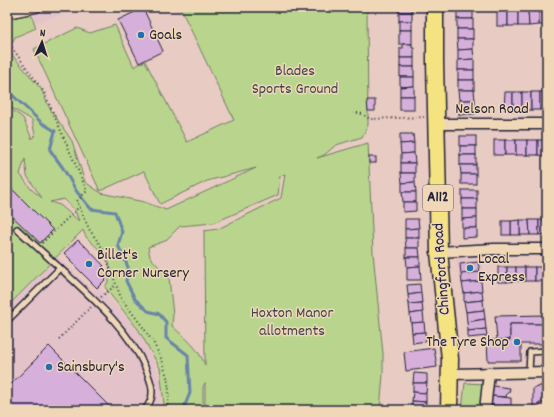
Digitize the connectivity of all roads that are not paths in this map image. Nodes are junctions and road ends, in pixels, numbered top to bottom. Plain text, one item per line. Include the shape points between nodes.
1 (36, 7) edge
2 (435, 7) edge
3 (7, 13) edge
4 (436, 120) junction
5 (547, 124) edge
6 (17, 229) dead end
7 (547, 249) edge
8 (439, 252) junction
9 (60, 268) junction
10 (7, 321) edge
11 (547, 351) edge
12 (529, 372) junction
13 (547, 372) edge
14 (489, 373) junction
15 (450, 374) junction
16 (145, 410) edge
17 (448, 410) edge
18 (485, 410) edge

1 - 3 street
2 - 4 main road, Chingford Road / A112
4 - 5 street, Nelson Road
4 - 8 main road, Chingford Road / A112
6 - 9 lane
7 - 8 street
8 - 15 main road, Chingford Road / A112
9 - 10 lane
9 - 16 lane via 109,315 137,352 150,381 152,394
11 - 12 lane via 530,352
12 - 13 street
12 - 14 street
14 - 15 street
14 - 18 street
15 - 17 main road, Chingford Road / A112

